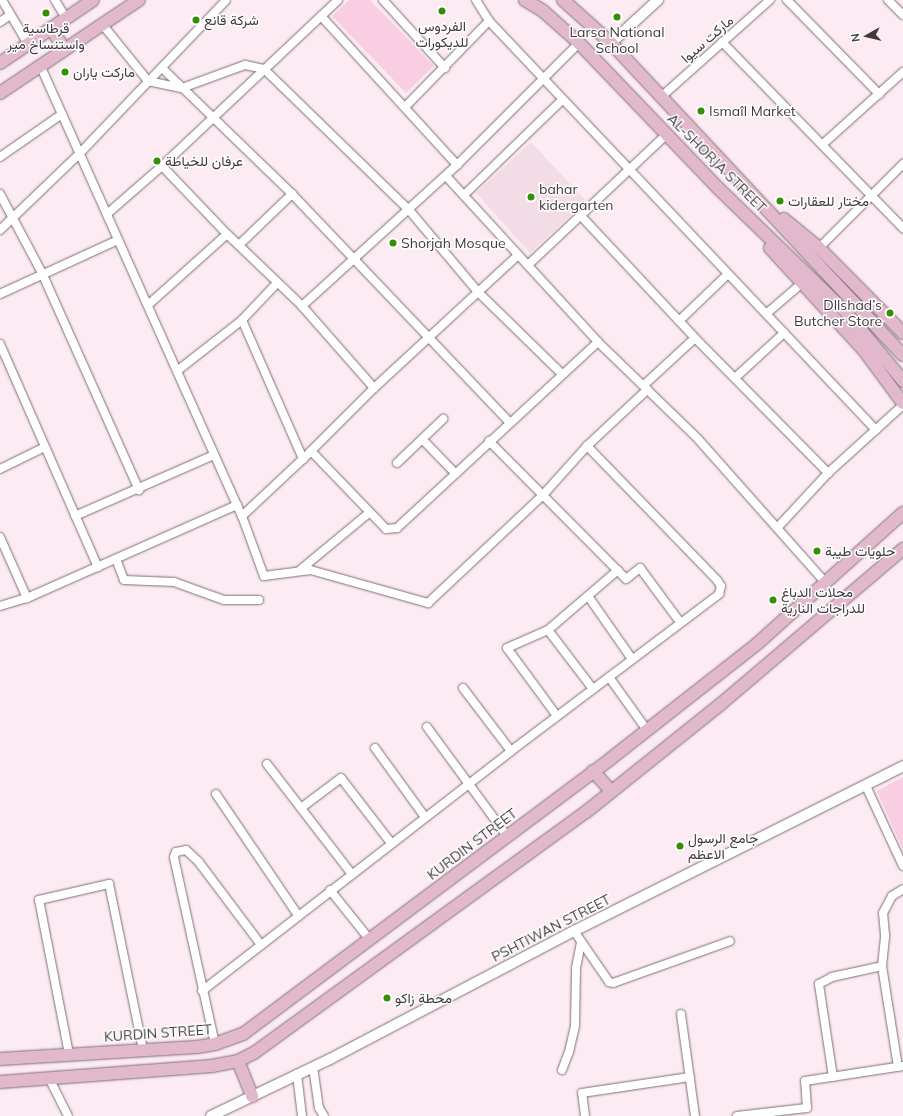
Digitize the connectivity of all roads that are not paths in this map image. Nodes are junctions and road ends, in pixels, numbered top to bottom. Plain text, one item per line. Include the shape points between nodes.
1 (2, 0) edge
2 (55, 0) edge
3 (93, 0) edge
4 (139, 0) edge
5 (226, 0) edge
6 (338, 0) edge
7 (383, 0) edge
8 (476, 0) edge
9 (525, 0) edge
10 (563, 0) edge
11 (770, 0) edge
12 (787, 0) edge
13 (888, 0) edge
14 (655, 1) edge
15 (10, 15) junction
16 (903, 15) edge
17 (321, 16) junction
18 (66, 18) junction
19 (489, 21) junction
20 (0, 22) edge
21 (102, 24) junction
22 (51, 28) junction
23 (611, 42) junction
24 (722, 42) junction
25 (579, 43) junction
26 (28, 44) junction
27 (64, 49) junction
28 (0, 63) edge
29 (40, 66) junction
30 (162, 68) junction
31 (445, 68) junction
32 (264, 69) junction
33 (903, 72) edge
34 (542, 78) junction
35 (148, 81) junction
36 (182, 88) junction
37 (0, 93) edge
38 (657, 93) junction
39 (879, 94) junction
40 (562, 100) junction
41 (638, 104) junction
42 (406, 107) junction
43 (62, 114) junction
44 (212, 119) junction
45 (667, 134) junction
46 (823, 144) junction
47 (80, 154) junction
48 (0, 157) edge
49 (903, 164) edge
50 (457, 165) junction
51 (162, 166) junction
52 (628, 169) junction
53 (446, 176) junction
54 (741, 182) junction
55 (718, 188) junction
56 (871, 193) junction
57 (0, 194) edge
58 (292, 194) junction
59 (464, 196) junction
60 (409, 210) junction
61 (107, 214) junction
62 (581, 216) junction
63 (14, 218) junction
64 (903, 228) edge
65 (0, 230) edge
66 (227, 234) junction
67 (118, 240) junction
68 (239, 245) junction
69 (819, 248) junction
70 (518, 255) junction
71 (355, 258) junction
72 (528, 265) junction
73 (42, 273) junction
74 (728, 274) junction
75 (277, 283) junction
76 (801, 284) junction
77 (478, 292) junction
78 (0, 294) edge
79 (148, 306) junction
80 (302, 306) junction
81 (766, 314) junction
82 (242, 320) junction
83 (679, 321) junction
84 (784, 333) junction
85 (903, 333) edge
86 (430, 336) junction
87 (695, 338) junction
88 (598, 342) junction
89 (0, 344) edge
90 (901, 352) edge
91 (177, 371) junction
92 (561, 373) junction
93 (735, 378) junction
94 (903, 381) edge
95 (646, 387) junction
96 (374, 388) junction
97 (903, 404) edge
98 (444, 419) dead end
99 (509, 422) junction
100 (876, 430) junction
101 (422, 439) junction
102 (489, 441) junction
103 (587, 446) junction
104 (45, 447) junction
105 (312, 451) junction
106 (214, 455) junction
107 (303, 459) junction
108 (397, 463) dead end
109 (0, 469) edge
110 (828, 472) junction
111 (455, 473) junction
112 (139, 490) junction
113 (544, 495) junction
114 (237, 505) junction
115 (369, 513) junction
116 (903, 513) edge
117 (75, 516) junction
118 (242, 516) junction
119 (778, 527) junction
120 (0, 537) edge
121 (903, 549) edge
122 (903, 556) edge
123 (116, 560) junction
124 (98, 567) junction
125 (300, 570) junction
126 (618, 570) junction
127 (878, 571) junction
128 (826, 583) junction
129 (588, 596) junction
130 (27, 598) junction
131 (259, 600) dead end
132 (0, 606) edge
133 (680, 622) junction
134 (548, 630) junction
135 (632, 659) junction
136 (609, 677) junction
137 (462, 688) dead end
138 (593, 689) junction
139 (557, 716) junction
140 (427, 727) dead end
141 (647, 730) junction
142 (375, 748) dead end
143 (511, 751) junction
144 (267, 764) dead end
145 (903, 766) edge
146 (593, 771) junction
147 (469, 784) junction
148 (866, 786) junction
149 (611, 791) junction
150 (216, 794) dead end
151 (301, 808) junction
152 (425, 817) junction
153 (507, 836) junction
154 (391, 843) junction
155 (903, 866) edge
156 (352, 873) junction
157 (903, 889) edge
158 (330, 890) junction
159 (298, 915) junction
160 (574, 931) junction
161 (370, 940) junction
162 (730, 941) dead end
163 (581, 942) junction
164 (261, 945) junction
165 (882, 966) junction
166 (202, 990) junction
167 (681, 1014) dead end
168 (215, 1044) junction
169 (143, 1050) junction
170 (69, 1054) junction
171 (26, 1058) junction
172 (0, 1059) edge
173 (238, 1061) junction
174 (313, 1066) junction
175 (900, 1066) edge
176 (562, 1070) dead end
177 (297, 1074) junction
178 (690, 1077) junction
179 (833, 1077) junction
180 (49, 1078) junction
181 (27, 1080) junction
182 (0, 1082) edge
183 (252, 1096) junction
184 (68, 1116) edge
185 (211, 1116) edge
186 (302, 1116) edge
187 (324, 1116) edge
188 (586, 1116) edge
189 (695, 1116) edge
190 (737, 1116) edge

1 - 15 street
2 - 18 street
3 - 18 main road
4 - 21 main road
5 - 30 street
6 - 17 street
7 - 31 street
8 - 19 street
9 - 25 main road, AL-SHORJA STREET via 543,11
10 - 23 main road, AL-SHORJA STREET
11 - 24 street, مارکت سیوا
12 - 39 street
13 - 16 street
14 - 23 street
15 - 20 street
15 - 26 street
17 - 32 street
17 - 42 street
18 - 22 main road
19 - 31 street
19 - 34 street
21 - 27 main road
21 - 35 street
22 - 26 main road
22 - 27 main road
23 - 38 main road, AL-SHORJA STREET
24 - 38 street, مارکت سیوا
24 - 46 street
25 - 34 street
25 - 41 main road, AL-SHORJA STREET
26 - 28 main road
27 - 29 main road
29 - 37 main road
29 - 43 street
30 - 35 street
30 - 36 street
31 - 42 street
32 - 36 street via 245,65
32 - 44 street
32 - 60 street
33 - 39 street
34 - 40 street
34 - 50 street
35 - 36 street
35 - 47 street
36 - 44 street
38 - 41 main road
38 - 54 main road, AL-SHORJA STREET
39 - 46 street
40 - 52 street
40 - 59 street
41 - 45 main road, AL-SHORJA STREET
42 - 50 street
43 - 47 street
43 - 48 street
44 - 51 street
44 - 58 street
45 - 52 street
45 - 55 main road, AL-SHORJA STREET
46 - 56 street
47 - 61 street
47 - 63 street
49 - 56 street
50 - 53 street
51 - 61 street
51 - 66 street
52 - 62 street
52 - 74 street
53 - 59 street
53 - 60 street
54 - 69 main road
54 - 90 main road, AL-SHORJA STREET
55 - 76 main road
55 - 94 main road, AL-SHORJA STREET via 846,313
56 - 64 street
56 - 69 street
57 - 63 street
58 - 68 street
58 - 71 street
59 - 70 street
60 - 71 street
60 - 77 street
61 - 67 street
62 - 72 street
62 - 83 street
63 - 65 street
63 - 73 street
66 - 68 street
66 - 79 street
67 - 73 street
67 - 79 street
68 - 75 street
69 - 85 main road
70 - 72 street
70 - 77 street
71 - 80 street
71 - 86 street
72 - 88 street
73 - 78 street
73 - 112 street
74 - 81 street
74 - 83 street
75 - 80 street
75 - 82 street
76 - 81 street
76 - 97 main road via 863,349
77 - 86 street
77 - 92 street
79 - 91 street
80 - 96 street
81 - 84 street
82 - 91 street
82 - 107 street
83 - 87 street
84 - 93 street
84 - 100 street
86 - 96 street
86 - 99 street
87 - 93 street
87 - 95 street
88 - 92 street
88 - 95 street
89 - 104 street
91 - 106 street
92 - 99 street
93 - 110 street
95 - 103 street
95 - 119 street
96 - 105 street
97 - 100 street
98 - 101 street
99 - 102 street
100 - 110 street
101 - 108 street
101 - 111 street
102 - 111 street
102 - 113 street
103 - 113 street
103 - 133 street via 721,586 719,594
104 - 109 street
104 - 117 street
105 - 107 street
105 - 115 street
106 - 112 street
106 - 114 street
107 - 118 street
110 - 119 street
111 - 115 street via 398,528 386,529
112 - 117 street
113 - 125 street via 428,603 311,570
113 - 126 street
114 - 118 street
114 - 123 street
115 - 125 street
116 - 128 main road, KURDIN STREET
117 - 124 street
118 - 125 street via 264,576
119 - 128 street
120 - 130 street
121 - 127 main road
122 - 127 main road
123 - 124 street
123 - 131 street via 124,580 174,582 224,600
124 - 130 street
126 - 129 street
126 - 133 street via 626,579 640,568
127 - 149 main road via 722,703
128 - 141 main road, KURDIN STREET via 758,643
129 - 134 street
129 - 135 street
130 - 132 street
133 - 135 street
134 - 138 street
134 - 139 street via 507,648
135 - 136 street
136 - 138 street
136 - 141 street
137 - 143 street
138 - 139 street
139 - 143 street
140 - 147 street
141 - 146 main road, KURDIN STREET
142 - 152 street
143 - 147 street
144 - 151 street
145 - 148 street, PSHTIWAN STREET
146 - 149 main road
146 - 153 main road, KURDIN STREET
147 - 152 street
147 - 153 street
148 - 155 street
148 - 160 street, PSHTIWAN STREET
149 - 173 main road via 265,1046
150 - 159 street
151 - 154 street via 341,778
151 - 156 street
152 - 154 street
153 - 161 main road, KURDIN STREET
154 - 156 street
156 - 158 street
157 - 165 street via 892,896 883,913 885,935
158 - 159 street
158 - 161 street
159 - 164 street
160 - 163 street
160 - 174 street, PSHTIWAN STREET
161 - 168 main road, KURDIN STREET via 255,1027 232,1040
162 - 163 street via 613,983 609,982
163 - 176 street via 576,968 575,1026
164 - 166 street
164 - 166 street via 202,866 189,852 178,850 174,857
165 - 175 street
165 - 179 street via 832,977 819,984
166 - 168 street
167 - 178 street
168 - 169 main road, KURDIN STREET
169 - 170 main road, KURDIN STREET
169 - 170 street via 109,884 39,900
170 - 171 main road, KURDIN STREET
171 - 172 main road, KURDIN STREET
171 - 181 main road
173 - 180 main road via 212,1066
173 - 183 main road
174 - 177 street, PSHTIWAN STREET
174 - 187 street via 319,1108
175 - 179 street
177 - 183 street, PSHTIWAN STREET
177 - 186 street
178 - 188 street via 582,1093
178 - 189 street
179 - 190 street via 805,1081 807,1108
180 - 181 main road
180 - 184 street
181 - 182 main road
183 - 185 street, PSHTIWAN STREET

